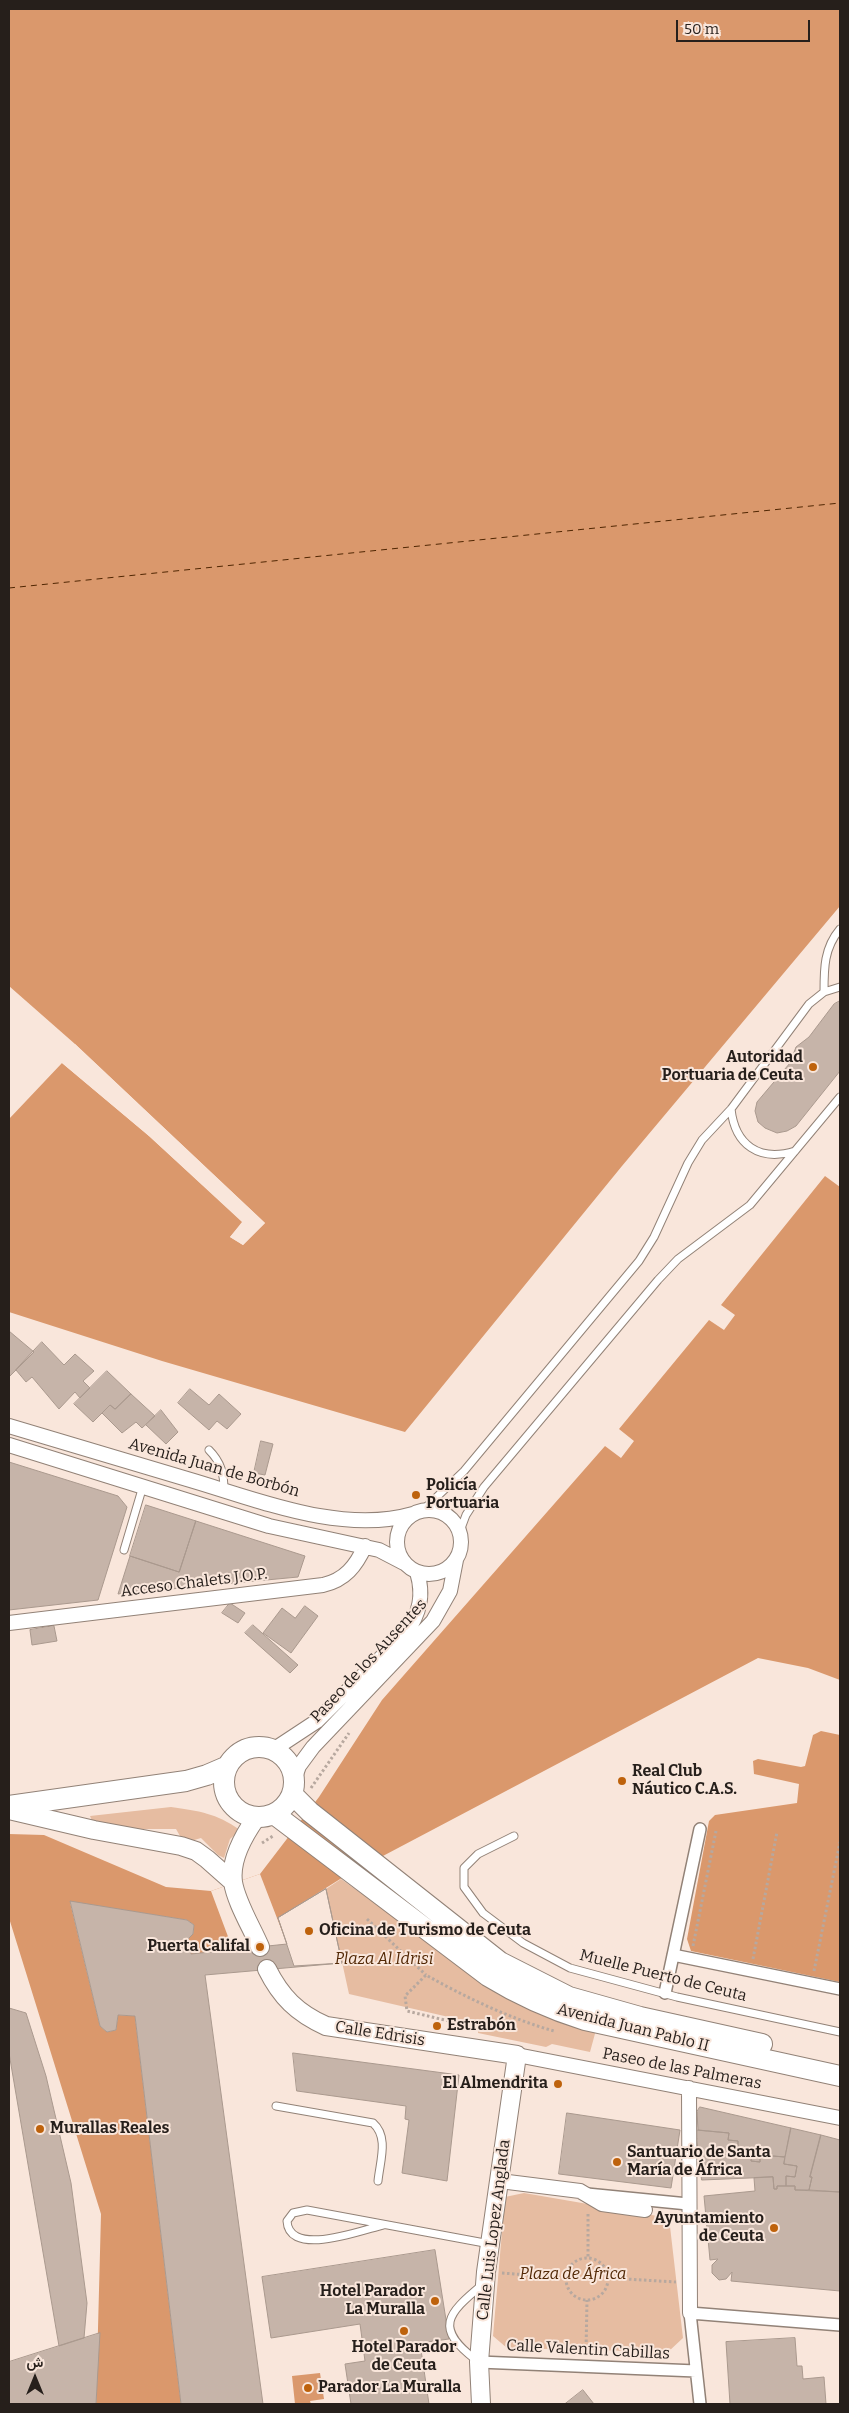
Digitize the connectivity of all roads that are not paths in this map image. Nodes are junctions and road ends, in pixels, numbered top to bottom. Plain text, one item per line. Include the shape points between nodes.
1 (840, 930) edge
2 (840, 987) edge
3 (824, 992) junction
4 (840, 1098) edge
5 (731, 1109) junction
6 (796, 1150) junction
7 (9, 1426) edge
8 (9, 1445) edge
9 (209, 1450) dead end
10 (143, 1486) junction
11 (224, 1490) junction
12 (418, 1512) junction
13 (460, 1531) junction
14 (365, 1546) junction
15 (124, 1550) dead end
16 (456, 1560) junction
17 (404, 1563) junction
18 (417, 1572) junction
19 (9, 1623) edge
20 (273, 1750) junction
21 (228, 1766) junction
22 (301, 1795) junction
23 (9, 1806) edge
24 (9, 1810) edge
25 (265, 1816) junction
26 (700, 1829) dead end
27 (514, 1836) dead end
28 (233, 1882) junction
29 (260, 1947) dead end
30 (673, 1955) junction
31 (267, 1969) dead end
32 (840, 1989) edge
33 (665, 1994) junction
34 (840, 2032) edge
35 (517, 2055) junction
36 (840, 2062) edge
37 (840, 2076) edge
38 (689, 2088) junction
39 (276, 2106) dead end
40 (840, 2118) edge
41 (378, 2181) dead end
42 (500, 2181) junction
43 (587, 2194) junction
44 (688, 2204) junction
45 (645, 2210) dead end
46 (383, 2225) junction
47 (490, 2244) junction
48 (486, 2277) junction
49 (690, 2313) junction
50 (840, 2326) edge
51 (479, 2362) junction
52 (696, 2372) junction
53 (481, 2404) edge
54 (700, 2404) edge

1 - 3 lane via 825,958
2 - 3 lane
3 - 5 lane via 809,1004
4 - 6 lane
5 - 6 lane via 733,1124 740,1138 751,1148 765,1154 781,1155
5 - 12 lane via 694,1151 654,1237 639,1261 451,1485
6 - 13 lane via 750,1205 668,1269 474,1500
7 - 11 street, Avenida Juan de Borbón
8 - 10 street
9 - 11 lane via 222,1469
10 - 14 street via 269,1526
10 - 15 lane
11 - 12 street, Avenida Juan de Borbón via 322,1516 375,1520
12 - 13 street via 445,1514
12 - 17 street via 400,1528 397,1536 399,1555
13 - 16 street via 461,1546
14 - 17 street via 392,1555
14 - 19 street, Acceso Chalets J.O.P. via 349,1572 332,1583
16 - 18 street via 450,1567 434,1574
16 - 22 street, Paseo de los Ausentes via 450,1592 433,1621 307,1754
17 - 18 street
18 - 20 street, Paseo de los Ausentes via 420,1603 414,1622 406,1633 317,1721
20 - 21 main road via 247,1749 233,1758
20 - 22 main road via 287,1760
21 - 23 main road via 186,1781
21 - 25 main road via 223,1782 228,1799 239,1812
22 - 25 main road via 282,1809
22 - 36 main road, Avenida Juan Pablo II via 382,1869 500,1962 569,1997 640,2017
24 - 28 street via 181,1846 208,1859
25 - 28 street via 241,1842
25 - 37 main road, Avenida Juan Pablo II via 370,1886 488,1976 522,1996 585,2020
26 - 30 street
27 - 33 lane, Muelle Puerto de Ceuta via 478,1854 464,1868 464,1887 483,1913 523,1943 570,1968
28 - 29 street
30 - 32 street
30 - 33 street
31 - 35 street, Calle Edrisis via 276,1988 290,2004 326,2026
33 - 34 lane, Muelle Puerto de Ceuta
35 - 38 street, Paseo de las Palmeras
35 - 42 street, Calle Luis Lopez Anglada
38 - 40 street, Paseo de las Palmeras
38 - 44 street
39 - 41 lane via 373,2123 383,2137
42 - 43 street
42 - 47 street, Calle Luis Lopez Anglada
43 - 44 street
43 - 45 street via 602,2204
44 - 49 street
46 - 46 lane via 307,2210 293,2213 287,2221 294,2235 311,2241
46 - 47 lane
47 - 48 street, Calle Luis Lopez Anglada
48 - 51 street, Calle Luis Lopez Anglada
48 - 51 lane via 458,2305 450,2324 456,2344
49 - 50 street
49 - 52 street
51 - 52 street, Calle Valentin Cabillas
51 - 53 street, Calle Luis Lopez Anglada
52 - 54 street

